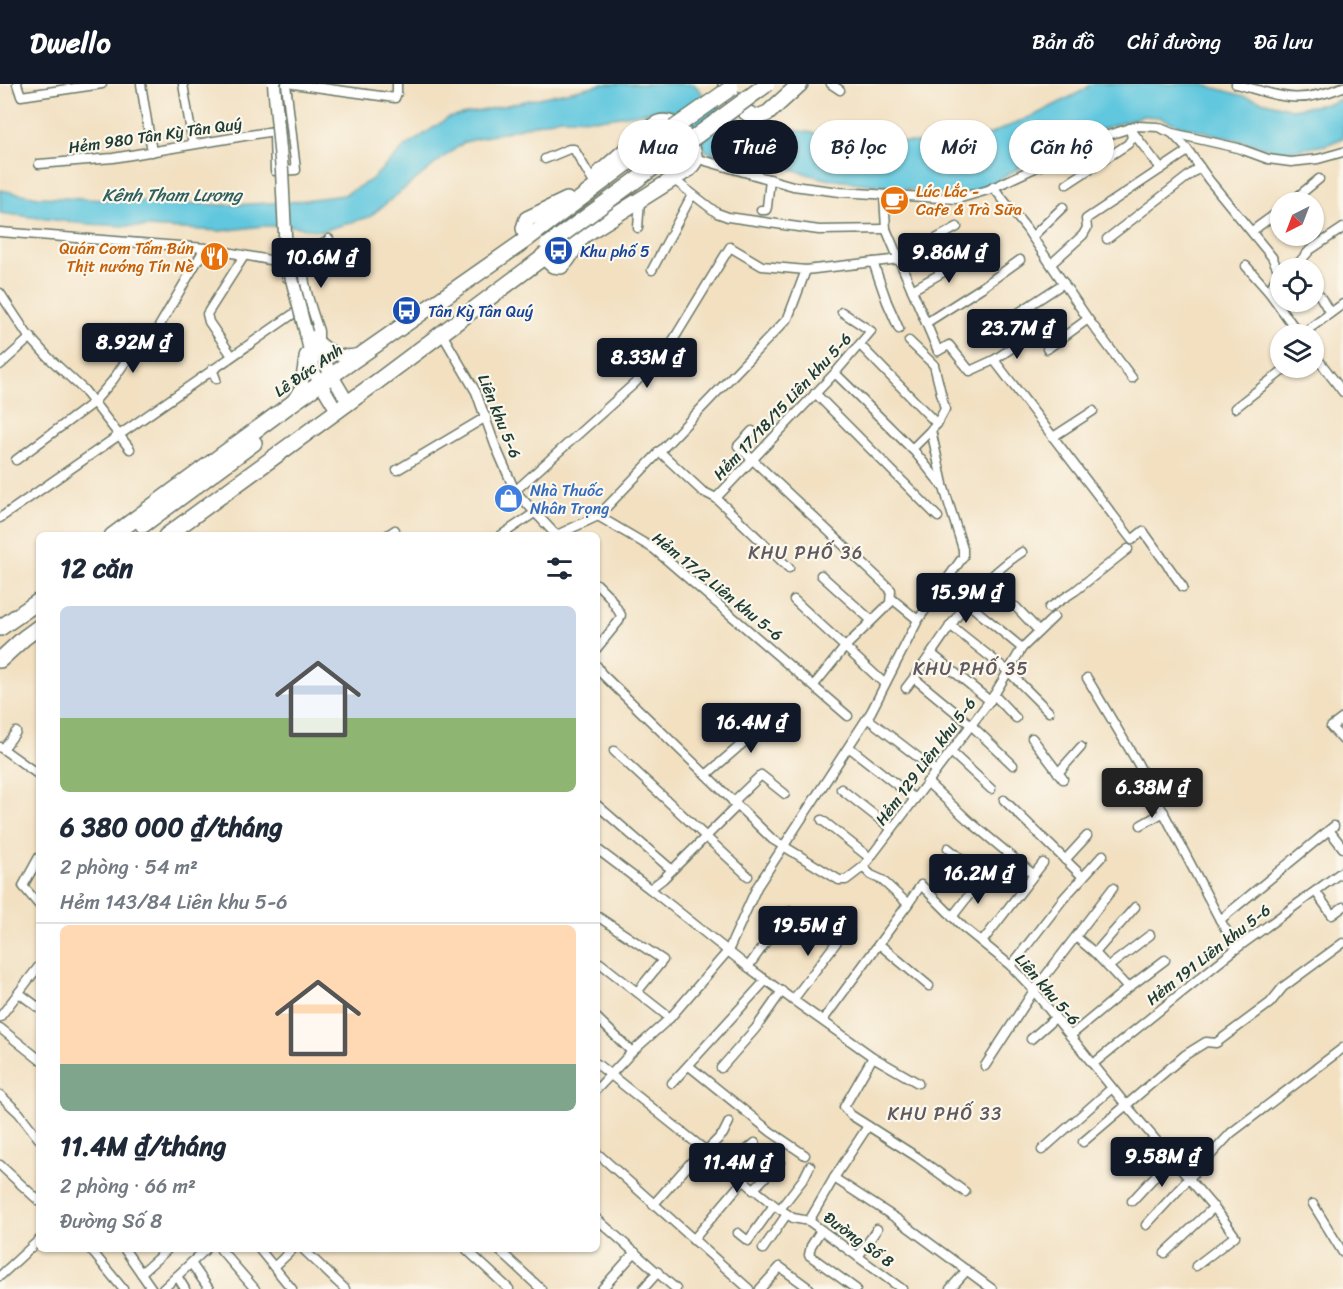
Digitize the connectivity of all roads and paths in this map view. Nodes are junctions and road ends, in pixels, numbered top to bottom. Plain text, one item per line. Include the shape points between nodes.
1 (17, 84) edge
2 (102, 84) edge
3 (141, 84) edge
4 (183, 84) edge
5 (269, 84) edge
6 (274, 84) edge
7 (282, 84) edge
8 (286, 84) edge
9 (293, 84) edge
10 (397, 84) edge
11 (751, 84) edge
12 (767, 84) edge
13 (776, 84) edge
14 (800, 84) edge
15 (831, 84) edge
16 (1236, 84) edge
17 (731, 85) edge
18 (76, 86) edge
19 (1343, 87) edge
20 (1264, 88) edge
21 (840, 90) dead end
22 (1131, 129) junction
23 (274, 131) junction
24 (1173, 134) junction
25 (193, 144) junction
26 (1188, 151) junction
27 (152, 152) junction
28 (1343, 152) edge
29 (618, 157) edge
30 (545, 159) dead end
31 (699, 159) edge
32 (39, 164) dead end
33 (1200, 166) junction
34 (1161, 169) junction
35 (680, 174) edge
36 (673, 179) junction
37 (770, 179) junction
38 (1318, 179) dead end
39 (592, 180) junction
40 (1067, 184) dead end
41 (993, 187) junction
42 (1303, 192) edge
43 (692, 195) junction
44 (884, 195) junction
45 (640, 200) junction
46 (1063, 207) dead end
47 (761, 210) dead end
48 (1270, 218) edge
49 (957, 227) dead end
50 (638, 228) dead end
51 (1343, 228) edge
52 (886, 229) junction
53 (1251, 231) junction
54 (0, 232) edge
55 (1032, 237) junction
56 (329, 239) dead end
57 (1107, 239) dead end
58 (540, 245) junction
59 (205, 248) junction
60 (973, 255) dead end
61 (245, 256) junction
62 (1273, 258) edge
63 (1303, 258) edge
64 (900, 259) junction
65 (1020, 260) dead end
66 (873, 262) junction
67 (1051, 264) junction
68 (1246, 266) dead end
69 (652, 270) dead end
70 (806, 270) junction
71 (1064, 283) junction
72 (912, 290) junction
73 (0, 292) edge
74 (1269, 292) joint
75 (1324, 303) edge
76 (1343, 304) edge
77 (296, 312) junction
78 (842, 312) dead end
79 (1330, 313) junction
80 (1015, 315) dead end
81 (1088, 319) junction
82 (926, 323) junction
83 (1293, 324) edge
84 (1315, 324) edge
85 (899, 329) dead end
86 (439, 330) junction
87 (30, 337) junction
88 (311, 338) junction
89 (1024, 339) dead end
90 (909, 341) dead end
91 (860, 345) junction
92 (1047, 349) dead end
93 (938, 351) junction
94 (371, 352) junction
95 (232, 356) junction
96 (994, 360) junction
97 (0, 365) edge
98 (934, 365) junction
99 (1324, 367) edge
100 (212, 369) junction
101 (835, 373) junction
102 (1132, 378) dead end
103 (1273, 378) edge
104 (216, 379) dead end
105 (327, 383) junction
106 (1343, 392) edge
107 (815, 393) junction
108 (339, 400) junction
109 (94, 402) junction
110 (291, 404) junction
111 (1235, 408) dead end
112 (1093, 411) dead end
113 (486, 417) junction
114 (934, 427) junction
115 (752, 431) dead end
116 (119, 433) junction
117 (1053, 437) junction
118 (130, 449) dead end
119 (912, 449) junction
120 (659, 451) junction
121 (16, 460) dead end
122 (752, 461) junction
123 (397, 470) dead end
124 (192, 482) junction
125 (944, 488) junction
126 (515, 491) junction
127 (716, 498) junction
128 (536, 512) junction
129 (598, 516) junction
130 (938, 517) dead end
131 (0, 518) edge
132 (395, 530) dead end
133 (118, 532) edge
134 (134, 532) edge
135 (159, 532) edge
136 (171, 532) edge
137 (392, 532) edge
138 (506, 532) edge
139 (554, 532) edge
140 (563, 532) edge
141 (1128, 549) dead end
142 (1022, 552) dead end
143 (789, 568) dead end
144 (821, 575) dead end
145 (990, 577) junction
146 (600, 587) edge
147 (1183, 587) dead end
148 (891, 594) junction
149 (794, 600) dead end
150 (1006, 600) dead end
151 (32, 601) edge
152 (966, 602) junction
153 (1016, 608) dead end
154 (1049, 608) dead end
155 (1054, 617) dead end
156 (872, 620) junction
157 (918, 620) junction
158 (5, 624) edge
159 (36, 625) edge
160 (950, 625) junction
161 (36, 626) edge
162 (1039, 631) junction
163 (600, 644) edge
164 (845, 647) junction
165 (1022, 648) junction
166 (0, 651) edge
167 (933, 654) junction
168 (0, 660) edge
169 (600, 671) edge
170 (1008, 671) junction
171 (914, 678) junction
172 (1087, 678) dead end
173 (885, 684) junction
174 (814, 685) junction
175 (906, 688) dead end
176 (992, 698) junction
177 (778, 712) dead end
178 (1049, 712) dead end
179 (848, 716) dead end
180 (867, 718) junction
181 (1016, 718) dead end
182 (1343, 718) edge
183 (971, 725) junction
184 (16, 732) dead end
185 (1032, 738) dead end
186 (1343, 740) edge
187 (850, 747) junction
188 (1081, 747) dead end
189 (1, 748) edge
190 (614, 751) dead end
191 (951, 752) junction
192 (1013, 765) dead end
193 (936, 771) junction
194 (36, 773) edge
195 (706, 775) junction
196 (927, 782) junction
197 (841, 789) dead end
198 (991, 789) dead end
199 (785, 794) dead end
200 (915, 799) junction
201 (1004, 801) dead end
202 (735, 804) junction
203 (600, 808) edge
204 (1164, 812) junction
205 (822, 820) dead end
206 (1142, 825) dead end
207 (892, 829) junction
208 (1087, 836) dead end
209 (705, 837) junction
210 (784, 846) junction
211 (948, 848) dead end
212 (1343, 848) edge
213 (600, 851) edge
214 (1103, 855) dead end
215 (870, 858) junction
216 (1065, 860) junction
217 (36, 862) edge
218 (1043, 863) dead end
219 (863, 867) junction
220 (672, 870) junction
221 (1343, 871) edge
222 (1033, 874) junction
223 (748, 876) dead end
224 (982, 877) junction
225 (1083, 877) junction
226 (993, 884) dead end
227 (1113, 888) dead end
228 (650, 889) junction
229 (1316, 892) junction
230 (36, 901) edge
231 (908, 904) junction
232 (1135, 907) dead end
233 (1343, 907) edge
234 (791, 911) dead end
235 (952, 917) junction
236 (600, 918) edge
237 (1220, 920) junction
238 (845, 931) dead end
239 (1150, 935) dead end
240 (1076, 937) junction
241 (982, 942) junction
242 (1343, 943) edge
243 (879, 944) junction
244 (1237, 948) junction
245 (728, 951) junction
246 (1095, 953) junction
247 (1165, 960) dead end
248 (600, 963) edge
249 (1011, 966) junction
250 (748, 967) junction
251 (1108, 967) junction
252 (36, 970) edge
253 (766, 980) junction
254 (929, 986) dead end
255 (1128, 987) junction
256 (782, 991) junction
257 (637, 992) junction
258 (1033, 992) junction
259 (19, 993) junction
260 (793, 1000) junction
261 (36, 1006) edge
262 (0, 1017) edge
263 (670, 1018) junction
264 (1055, 1018) junction
265 (823, 1020) junction
266 (600, 1021) edge
267 (0, 1028) edge
268 (1070, 1036) junction
269 (1031, 1039) dead end
270 (1343, 1048) edge
271 (632, 1052) junction
272 (36, 1057) edge
273 (873, 1057) junction
274 (1093, 1064) junction
275 (600, 1066) edge
276 (689, 1066) junction
277 (985, 1066) dead end
278 (721, 1068) dead end
279 (610, 1074) junction
280 (672, 1083) dead end
281 (918, 1083) dead end
282 (600, 1086) edge
283 (1112, 1088) junction
284 (0, 1095) edge
285 (1126, 1105) junction
286 (729, 1122) dead end
287 (868, 1126) junction
288 (36, 1135) edge
289 (1083, 1142) dead end
290 (755, 1143) dead end
291 (703, 1150) junction
292 (1042, 1150) dead end
293 (805, 1155) dead end
294 (600, 1156) edge
295 (1172, 1158) junction
296 (780, 1162) dead end
297 (0, 1165) edge
298 (810, 1166) dead end
299 (770, 1171) junction
300 (731, 1173) junction
301 (779, 1178) dead end
302 (834, 1178) junction
303 (1190, 1179) junction
304 (742, 1182) junction
305 (753, 1190) junction
306 (965, 1192) dead end
307 (36, 1198) edge
308 (1132, 1202) dead end
309 (1313, 1204) dead end
310 (653, 1205) junction
311 (1214, 1208) junction
312 (780, 1210) junction
313 (809, 1221) junction
314 (600, 1222) edge
315 (1146, 1225) dead end
316 (877, 1229) dead end
317 (822, 1230) junction
318 (738, 1233) dead end
319 (693, 1239) junction
320 (36, 1243) edge
321 (763, 1249) dead end
322 (93, 1252) edge
323 (126, 1252) edge
324 (162, 1252) edge
325 (203, 1252) edge
326 (223, 1252) edge
327 (262, 1252) edge
328 (290, 1252) edge
329 (306, 1252) edge
330 (469, 1252) edge
331 (501, 1252) edge
332 (635, 1252) junction
333 (1343, 1252) edge
334 (1165, 1253) dead end
335 (858, 1257) junction
336 (191, 1263) junction
337 (1196, 1266) dead end
338 (274, 1267) junction
339 (967, 1269) junction
340 (658, 1272) junction
341 (141, 1273) junction
342 (0, 1276) edge
343 (177, 1276) junction
344 (123, 1289) edge
345 (152, 1289) edge
346 (164, 1289) edge
347 (185, 1289) edge
348 (208, 1289) edge
349 (255, 1289) edge
350 (292, 1289) edge
351 (345, 1289) edge
352 (510, 1289) edge
353 (541, 1289) edge
354 (602, 1289) edge
355 (643, 1289) edge
356 (676, 1289) edge
357 (749, 1289) edge
358 (760, 1289) edge
359 (810, 1289) edge
360 (856, 1289) edge
361 (902, 1289) edge
362 (950, 1289) edge
363 (992, 1289) edge

1 - 18 street via 21,96
2 - 18 street
3 - 27 street
4 - 25 street
5 - 23 street
6 - 88 main road, bridge via 286,256
7 - 88 main road via 294,255
8 - 23 street via 296,170 275,171
9 - 10 street via 395,98
11 - 58 highway
12 - 58 highway, bridge
13 - 58 highway
14 - 17 highway via 768,113 754,117 731,95
15 - 21 street
16 - 20 street
17 - 58 highway, bridge
19 - 20 street via 1290,99
22 - 24 street via 1158,127
22 - 34 street
22 - 40 street via 1128,144
22 - 41 street via 1100,138
23 - 25 street, Hẻm 980 Tân Kỳ Tân Quý
24 - 26 street
24 - 28 street via 1291,162
25 - 27 street, Hẻm 980 Tân Kỳ Tân Quý
26 - 33 street
26 - 34 street
27 - 32 street, Hẻm 980 Tân Kỳ Tân Quý
29 - 39 highway
30 - 39 street via 574,149
31 - 37 street
33 - 53 street
33 - 57 street
34 - 67 street via 1086,219 1083,235
35 - 36 highway
36 - 43 street
36 - 45 highway
37 - 44 street via 793,186
37 - 47 street via 767,207
38 - 42 street
39 - 58 highway via 562,203 527,219 524,228
41 - 44 street via 957,199
41 - 55 street
43 - 52 street via 717,213 739,219 819,230
43 - 69 street
44 - 52 street
45 - 50 street
45 - 58 highway via 584,235 561,266 553,265
46 - 55 street
48 - 53 street
49 - 64 street
51 - 63 street
52 - 64 street
53 - 62 street
54 - 59 street
55 - 67 street
56 - 88 street via 311,250 303,270 319,331
58 - 86 highway
58 - 94 highway, Lê Đức Anh
59 - 61 street
59 - 109 street via 153,335 130,355
60 - 72 street
61 - 77 street via 275,261 285,271
61 - 95 street via 207,314
64 - 66 street
64 - 72 street
65 - 82 street
66 - 70 street
66 - 85 street
67 - 71 street
68 - 74 street
70 - 120 street via 788,318
70 - 126 street via 762,266 730,247 669,347 635,383
71 - 80 street
71 - 81 street
72 - 82 street
73 - 87 street
74 - 83 street
75 - 79 street
76 - 79 street
77 - 88 street via 302,335
77 - 95 street
78 - 91 street, Hẻm 17/18/15 Liên khu 5-6 via 871,332
79 - 84 street
81 - 92 street
81 - 102 street
82 - 93 street
86 - 108 highway
86 - 113 street, Liên khu 5-6 via 468,375
86 - 136 highway via 364,391
87 - 97 street
87 - 109 street
88 - 94 main road via 346,357
88 - 105 main road via 313,371
88 - 110 main road via 302,381
89 - 96 street
90 - 98 street
91 - 101 street, Hẻm 17/18/15 Liên khu 5-6
91 - 114 street
93 - 96 street via 950,345 970,371
93 - 98 street
94 - 105 highway, Lê Đức Anh
95 - 100 street
96 - 117 street
98 - 114 street via 945,409
99 - 106 street
100 - 104 street
100 - 116 street
101 - 107 street, Hẻm 17/18/15 Liên khu 5-6
101 - 119 street
103 - 111 street
105 - 108 main road
105 - 110 highway, Lê Đức Anh
105 - 124 highway, Lê Đức Anh
107 - 122 street, Hẻm 17/18/15 Liên khu 5-6
107 - 130 street
108 - 135 highway
109 - 116 street
109 - 121 street
110 - 124 highway, Lê Đức Anh
112 - 117 street
113 - 123 street
113 - 126 street, Liên khu 5-6
114 - 119 street
114 - 125 street
115 - 122 street via 738,446
116 - 118 street
116 - 131 street
117 - 147 street via 1131,540 1143,531
119 - 125 street
120 - 127 street via 702,491
120 - 129 street
122 - 127 street, Hẻm 17/18/15 Liên khu 5-6
122 - 148 street
124 - 133 highway, Lê Đức Anh
124 - 134 highway, Lê Đức Anh
125 - 157 street via 963,557
126 - 128 street, Liên khu 5-6
127 - 143 street
128 - 138 street
128 - 139 street, Liên khu 5-6
129 - 140 street
129 - 174 street, Hẻm 17/2 Liên khu 5-6 via 654,549
132 - 137 street
141 - 154 street
142 - 145 street
144 - 156 street
145 - 150 street
145 - 152 street
146 - 163 street via 621,615
148 - 156 street via 890,603
148 - 157 street
149 - 164 street
151 - 158 highway
152 - 160 street
152 - 165 street
153 - 162 street
155 - 162 street, Hẻm 129 Liên khu 5-6
156 - 164 street
157 - 173 street
159 - 166 highway
160 - 167 street
160 - 170 street
161 - 168 highway
162 - 165 street, Hẻm 129 Liên khu 5-6
164 - 173 street
164 - 174 street
165 - 170 street, Hẻm 129 Liên khu 5-6
167 - 171 street
167 - 176 street
169 - 195 street
170 - 176 street, Hẻm 129 Liên khu 5-6
170 - 178 street
171 - 175 street
171 - 183 street
172 - 204 street
173 - 180 street
174 - 179 street, Hẻm 17/2 Liên khu 5-6
176 - 181 street
176 - 183 street, Hẻm 129 Liên khu 5-6
177 - 195 street
180 - 187 street
180 - 193 street
182 - 186 street via 1331,727
183 - 191 street, Hẻm 129 Liên khu 5-6
183 - 192 street
184 - 189 street
185 - 188 street via 1060,776
187 - 200 street
187 - 210 street
189 - 194 street
190 - 209 street
191 - 193 street, Hẻm 129 Liên khu 5-6
191 - 198 street
193 - 196 street, Hẻm 129 Liên khu 5-6
195 - 202 street
196 - 200 street, Hẻm 129 Liên khu 5-6
196 - 222 street
197 - 207 street
199 - 202 street via 761,775
200 - 207 street, Hẻm 129 Liên khu 5-6
201 - 216 street
202 - 209 street
202 - 210 street
203 - 220 street
204 - 206 street
204 - 237 street
205 - 215 street
207 - 215 street, Hẻm 129 Liên khu 5-6
208 - 216 street
209 - 220 street
209 - 223 street
210 - 219 street via 839,880 846,880
210 - 245 street via 752,895
211 - 224 street
212 - 237 street via 1331,828
213 - 228 street
214 - 225 street
215 - 219 street, Hẻm 129 Liên khu 5-6
216 - 225 street
217 - 230 street via 23,886
218 - 222 street
219 - 231 street
220 - 228 street
221 - 229 street, Hẻm 191 Liên khu 5-6
222 - 241 street
224 - 226 street
224 - 235 street
225 - 249 street
227 - 240 street
228 - 245 street
229 - 233 street via 1332,915
229 - 244 street, Hẻm 191 Liên khu 5-6
231 - 235 street, Liên khu 5-6 via 921,885
231 - 243 street
232 - 246 street
234 - 250 street
235 - 241 street, Liên khu 5-6
236 - 257 street via 663,960
237 - 244 street
238 - 260 street
239 - 251 street
240 - 246 street
240 - 258 street
241 - 249 street, Liên khu 5-6
242 - 285 street via 1216,1043 1206,1042 1185,1054
243 - 254 street
243 - 265 street
244 - 274 street, Hẻm 191 Liên khu 5-6
245 - 250 street
245 - 263 street
246 - 251 street
247 - 255 street
248 - 257 street
249 - 258 street, Liên khu 5-6
250 - 253 street
251 - 255 street
252 - 259 street
253 - 256 street
253 - 276 street
255 - 268 street
256 - 260 street
256 - 278 street
257 - 263 street
258 - 264 street, Liên khu 5-6
258 - 277 street
259 - 261 street
259 - 262 street
260 - 265 street
263 - 271 street
264 - 268 street, Liên khu 5-6
264 - 269 street
265 - 273 street
266 - 271 street
267 - 272 street
268 - 274 street, Liên khu 5-6
270 - 303 street via 1231,1133
271 - 279 street
273 - 281 street
273 - 287 street via 844,1107
274 - 283 street, Liên khu 5-6
275 - 279 street, Đường Số 8
276 - 280 street
276 - 293 street
279 - 282 street
279 - 291 street, Đường Số 8
283 - 285 street, Liên khu 5-6
283 - 292 street
284 - 288 street
285 - 289 street
285 - 295 street, Liên khu 5-6
286 - 291 street via 723,1134
287 - 302 street
287 - 306 street
290 - 300 street via 743,1153
291 - 300 street, Đường Số 8
291 - 310 street
294 - 310 street
295 - 303 street, Liên khu 5-6
295 - 308 street
296 - 299 street
297 - 307 street
298 - 312 street
299 - 301 street
299 - 305 street
300 - 304 street, Đường Số 8
302 - 313 street
302 - 339 street
303 - 311 street, Liên khu 5-6
303 - 315 street
304 - 305 street, Đường Số 8
304 - 319 street
305 - 312 street, Đường Số 8
309 - 333 street
310 - 319 street
311 - 334 street
311 - 337 street, Liên khu 5-6 via 1235,1236
312 - 313 street, Đường Số 8
312 - 318 street via 748,1241
312 - 321 street
313 - 317 street, Đường Số 8
314 - 332 street
316 - 335 street
317 - 335 street, Đường Số 8
317 - 360 street via 809,1255
319 - 357 street
320 - 342 street
322 - 344 street
323 - 341 street
324 - 341 street
325 - 336 street
326 - 349 street
327 - 338 street
328 - 338 street
329 - 351 street
330 - 352 street
331 - 353 street
332 - 340 street
332 - 354 street
335 - 361 street, Đường Số 8
336 - 343 street
336 - 348 street
338 - 350 street
339 - 362 street
339 - 363 street
340 - 355 street
340 - 356 street
341 - 345 street
343 - 346 street
343 - 347 street
358 - 359 street via 780,1267

